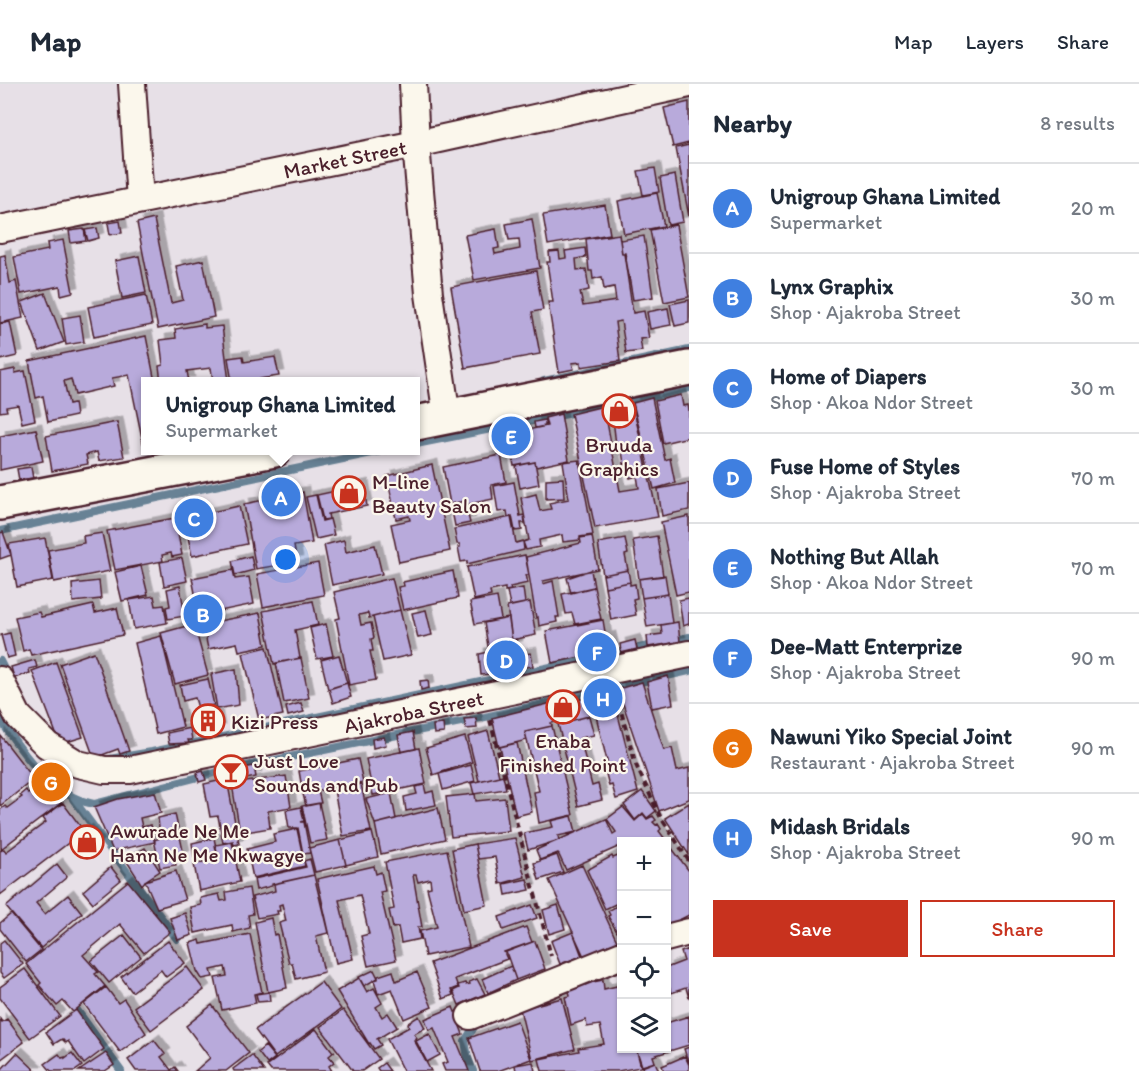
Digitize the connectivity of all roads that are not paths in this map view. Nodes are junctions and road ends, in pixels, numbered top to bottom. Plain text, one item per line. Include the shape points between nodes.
1 (132, 84) edge
2 (413, 84) edge
3 (682, 85) edge
4 (416, 144) junction
5 (140, 200) junction
6 (0, 229) edge
7 (689, 368) edge
8 (431, 420) edge
9 (248, 455) edge
10 (0, 503) edge
11 (689, 654) edge
12 (0, 680) edge
13 (689, 932) edge
14 (671, 937) edge
15 (617, 957) edge
16 (470, 1016) dead end

1 - 5 street
2 - 4 street
3 - 4 street, Market Street
4 - 5 street, Market Street
4 - 8 street via 429,294
5 - 6 street, Market Street
7 - 8 street
9 - 10 street
11 - 12 street, Ajakroba Street via 130,770 78,764 47,744 18,716
13 - 14 street
15 - 16 street

